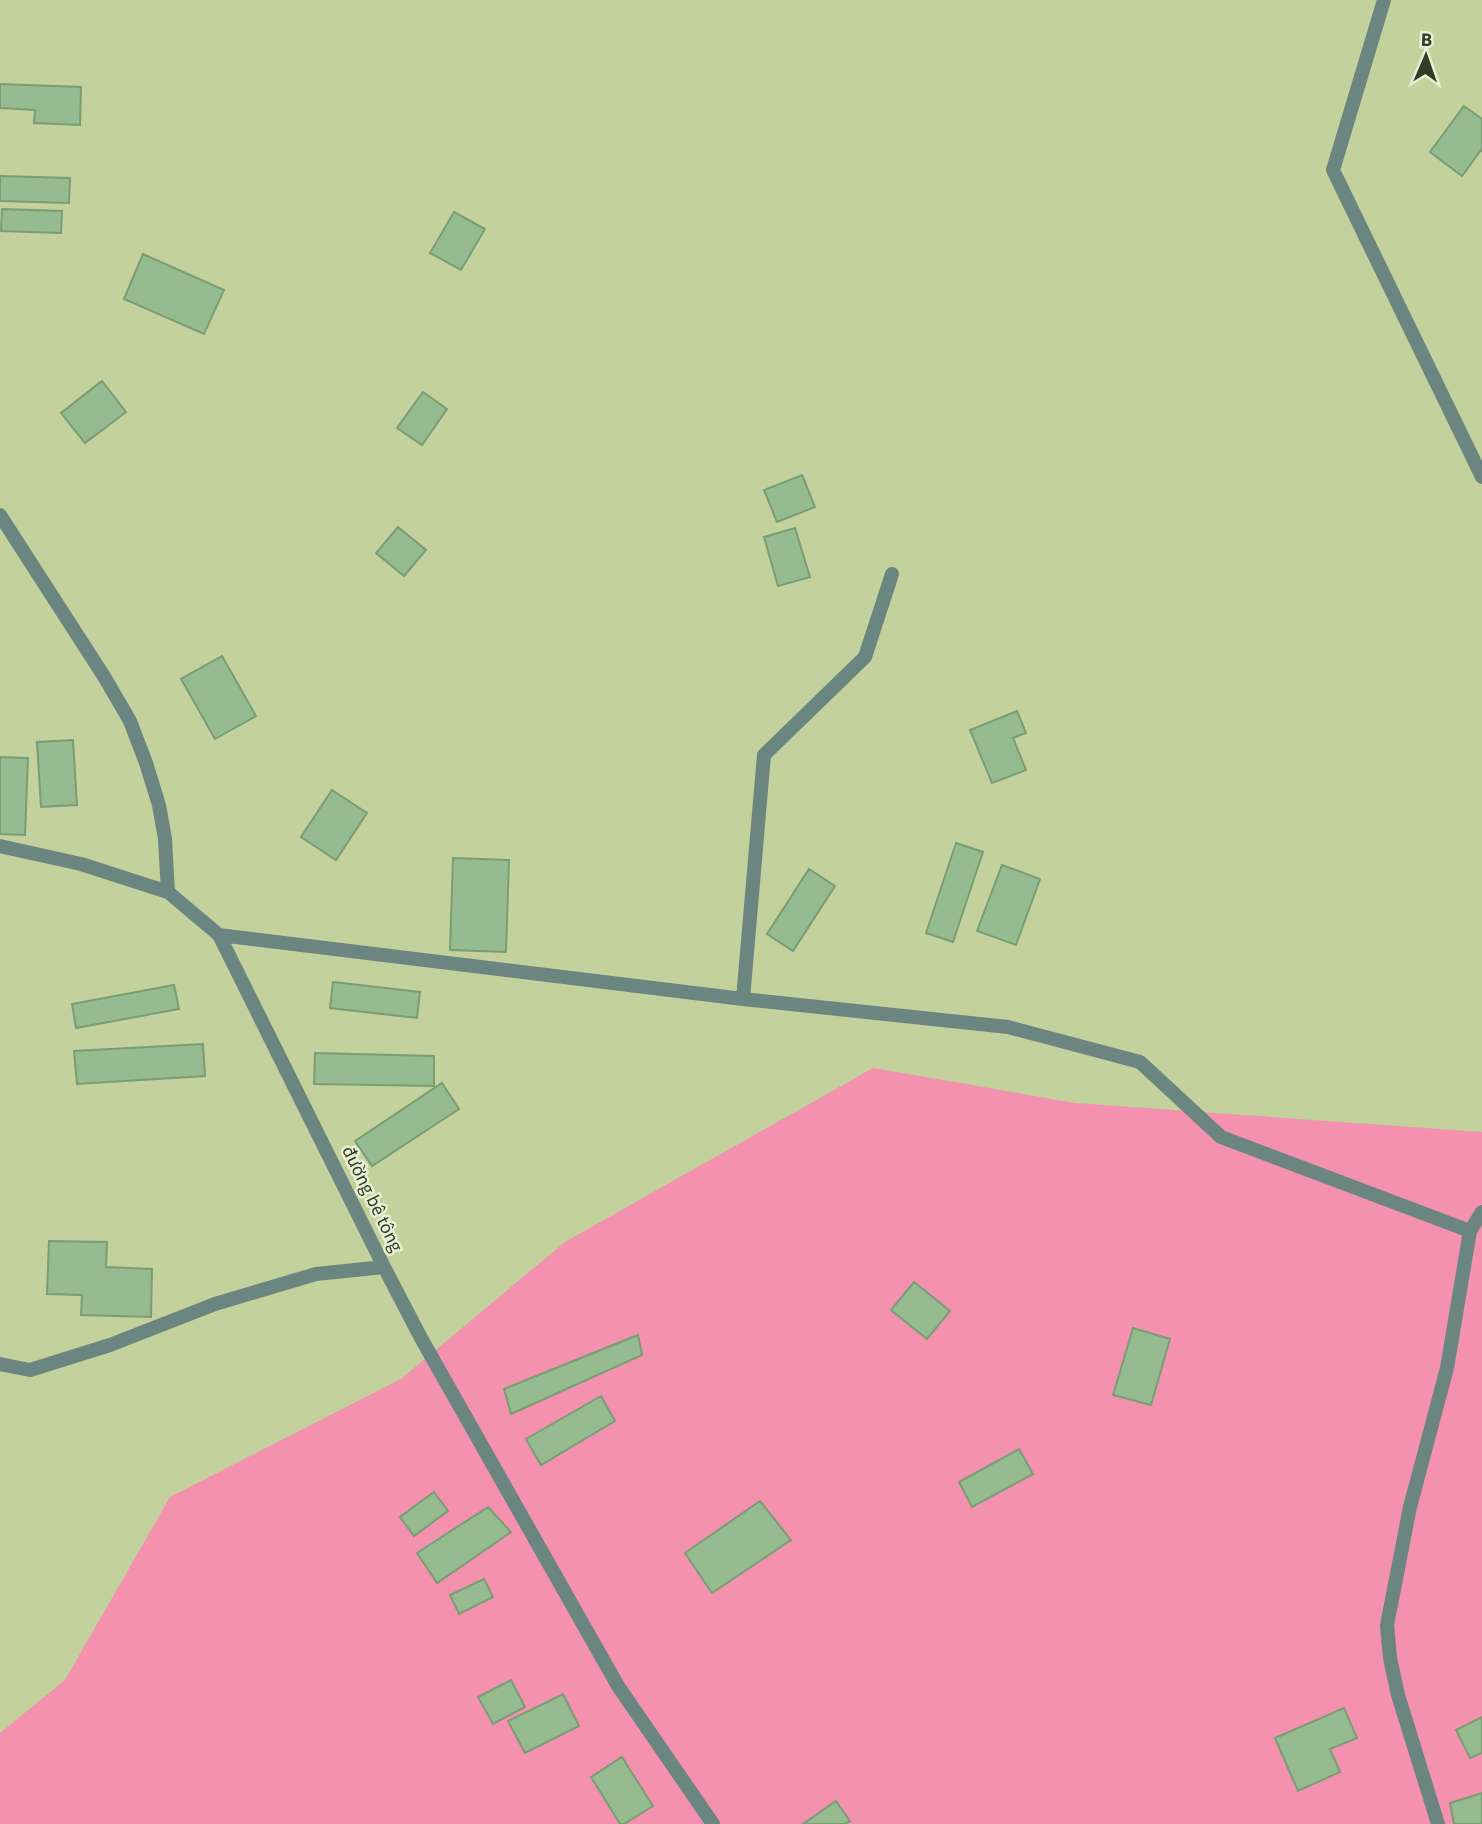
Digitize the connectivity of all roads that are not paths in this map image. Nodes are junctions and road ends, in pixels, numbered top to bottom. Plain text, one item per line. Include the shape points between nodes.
1 (1384, 0) edge
2 (1482, 477) edge
3 (0, 515) edge
4 (892, 574) dead end
5 (0, 846) edge
6 (168, 892) junction
7 (219, 935) junction
8 (743, 999) junction
9 (1482, 1212) edge
10 (1470, 1231) junction
11 (384, 1267) junction
12 (0, 1364) edge
13 (713, 1824) edge
14 (1438, 1824) edge

1 - 2 street via 1333,170
3 - 6 street via 130,721 159,805
4 - 8 street via 864,657 764,755
5 - 6 street, đường bê tông via 81,864
6 - 7 street, đường bê tông
7 - 8 street
7 - 11 street, đường bê tông
8 - 10 street via 1008,1027 1140,1062 1221,1137
9 - 10 street
10 - 14 street via 1447,1368 1410,1507 1387,1625 1398,1695
11 - 12 street via 316,1274 215,1304 30,1370
11 - 13 street, đường bê tông via 618,1686

